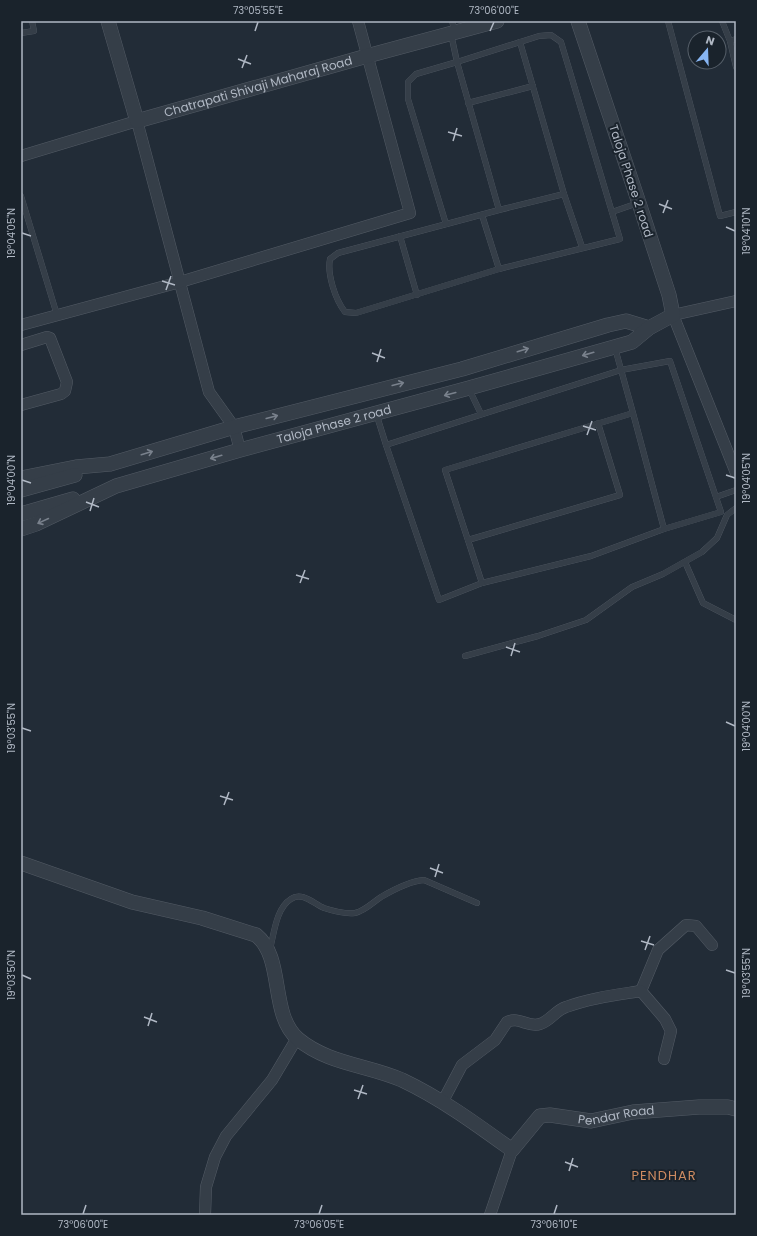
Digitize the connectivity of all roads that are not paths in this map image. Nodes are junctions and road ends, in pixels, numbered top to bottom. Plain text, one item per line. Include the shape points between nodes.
1 (32, 21) edge
2 (109, 21) edge
3 (358, 21) edge
4 (497, 21) edge
5 (578, 21) edge
6 (668, 21) edge
7 (722, 21) edge
8 (453, 29) edge
9 (21, 33) edge
10 (736, 40) edge
11 (730, 41) junction
12 (520, 42) junction
13 (367, 56) junction
14 (456, 62) junction
15 (736, 67) edge
16 (533, 86) junction
17 (468, 104) junction
18 (137, 121) junction
19 (21, 156) edge
20 (564, 194) junction
21 (21, 196) edge
22 (639, 203) junction
23 (499, 210) junction
24 (612, 212) junction
25 (736, 212) edge
26 (482, 214) junction
27 (446, 224) junction
28 (400, 236) junction
29 (582, 247) junction
30 (498, 269) junction
31 (180, 282) junction
32 (417, 295) junction
33 (736, 301) edge
34 (57, 315) junction
35 (673, 315) junction
36 (21, 325) edge
37 (649, 328) junction
38 (21, 345) edge
39 (614, 347) junction
40 (621, 370) junction
41 (469, 388) junction
42 (21, 405) edge
43 (376, 413) junction
44 (633, 413) junction
45 (481, 414) junction
46 (598, 423) junction
47 (234, 427) junction
48 (386, 445) junction
49 (240, 450) junction
50 (110, 464) junction
51 (736, 473) edge
52 (21, 478) edge
53 (116, 486) junction
54 (21, 490) edge
55 (736, 490) edge
56 (716, 497) junction
57 (736, 508) edge
58 (21, 514) edge
59 (21, 529) edge
60 (664, 529) junction
61 (468, 540) junction
62 (685, 562) junction
63 (482, 583) junction
64 (736, 620) edge
65 (466, 656) dead end
66 (21, 864) edge
67 (478, 903) dead end
68 (712, 945) dead end
69 (270, 952) junction
70 (641, 991) junction
71 (297, 1038) junction
72 (664, 1059) dead end
73 (443, 1101) junction
74 (736, 1109) edge
75 (512, 1150) junction
76 (205, 1215) edge
77 (490, 1215) edge

1 - 9 lane via 34,31
2 - 18 street
3 - 13 street
4 - 8 street, Chatrapati Shivaji Maharaj Road
5 - 22 street, Taloja Phase 2 road
6 - 25 lane via 720,216
7 - 11 lane
8 - 13 street, Chatrapati Shivaji Maharaj Road
8 - 14 lane
10 - 11 lane
11 - 15 lane
12 - 14 lane
12 - 16 lane
12 - 24 lane via 552,35 561,42
13 - 18 street, Chatrapati Shivaji Maharaj Road
13 - 31 street via 410,213
14 - 17 lane
14 - 27 lane via 416,74 408,82 408,99
16 - 17 lane
16 - 20 lane
17 - 23 lane
18 - 19 street, Chatrapati Shivaji Maharaj Road
18 - 31 street
20 - 23 lane
20 - 29 lane
21 - 34 lane
22 - 24 lane
22 - 35 street, Taloja Phase 2 road
23 - 26 lane
24 - 29 lane via 620,239
26 - 27 lane
26 - 30 lane
27 - 28 lane
28 - 32 lane
28 - 32 lane via 338,253 330,259 329,268 340,305 345,312 356,313
29 - 30 lane
30 - 32 lane
31 - 34 street
31 - 47 street via 209,392
33 - 35 street
34 - 36 street
35 - 37 street, Taloja Phase 2 road
35 - 51 street
37 - 39 street, Taloja Phase 2 road via 632,342
47 -> 37 street, Taloja Phase 2 road via 462,369 608,325 626,321
38 - 42 street via 50,338 67,382 65,391 61,394
39 - 40 lane
39 -> 41 street, Taloja Phase 2 road
40 - 44 lane
40 - 45 lane
40 - 56 lane via 670,361
41 -> 43 street, Taloja Phase 2 road
41 - 45 lane
43 - 48 lane
43 - 49 street, Taloja Phase 2 road
44 - 46 lane
44 - 60 lane
45 - 48 lane
46 - 61 lane via 445,470
46 - 61 lane via 620,495
47 - 49 street
50 -> 47 street, Taloja Phase 2 road
48 - 63 lane via 439,600
49 -> 53 street, Taloja Phase 2 road
50 - 52 street, Taloja Phase 2 road via 76,466
50 - 54 street
53 - 58 street
53 -> 59 street, Taloja Phase 2 road
55 - 56 lane
56 - 60 lane via 721,512
57 - 62 lane via 727,516 717,538 702,552
60 - 63 lane via 592,556
61 - 63 lane
62 - 64 lane via 703,603
62 - 65 lane via 632,587 586,620
66 - 69 street via 132,902 202,918 256,935
67 - 69 lane via 424,880 411,883 382,897 364,910 354,913 324,908 297,896 284,905
68 - 70 street via 696,926 686,925 658,950
69 - 71 street via 276,988 288,1025
70 - 72 street via 665,1019 671,1031
70 - 73 street via 592,999 564,1007 539,1024 530,1025 517,1020 507,1022 495,1040 462,1066
71 - 73 street via 315,1051 341,1062 401,1080
71 - 76 street via 272,1080 226,1136 215,1157 206,1187
73 - 75 street
74 - 75 street, Pendar Road via 684,1108 633,1112 591,1120 540,1116
75 - 77 street

